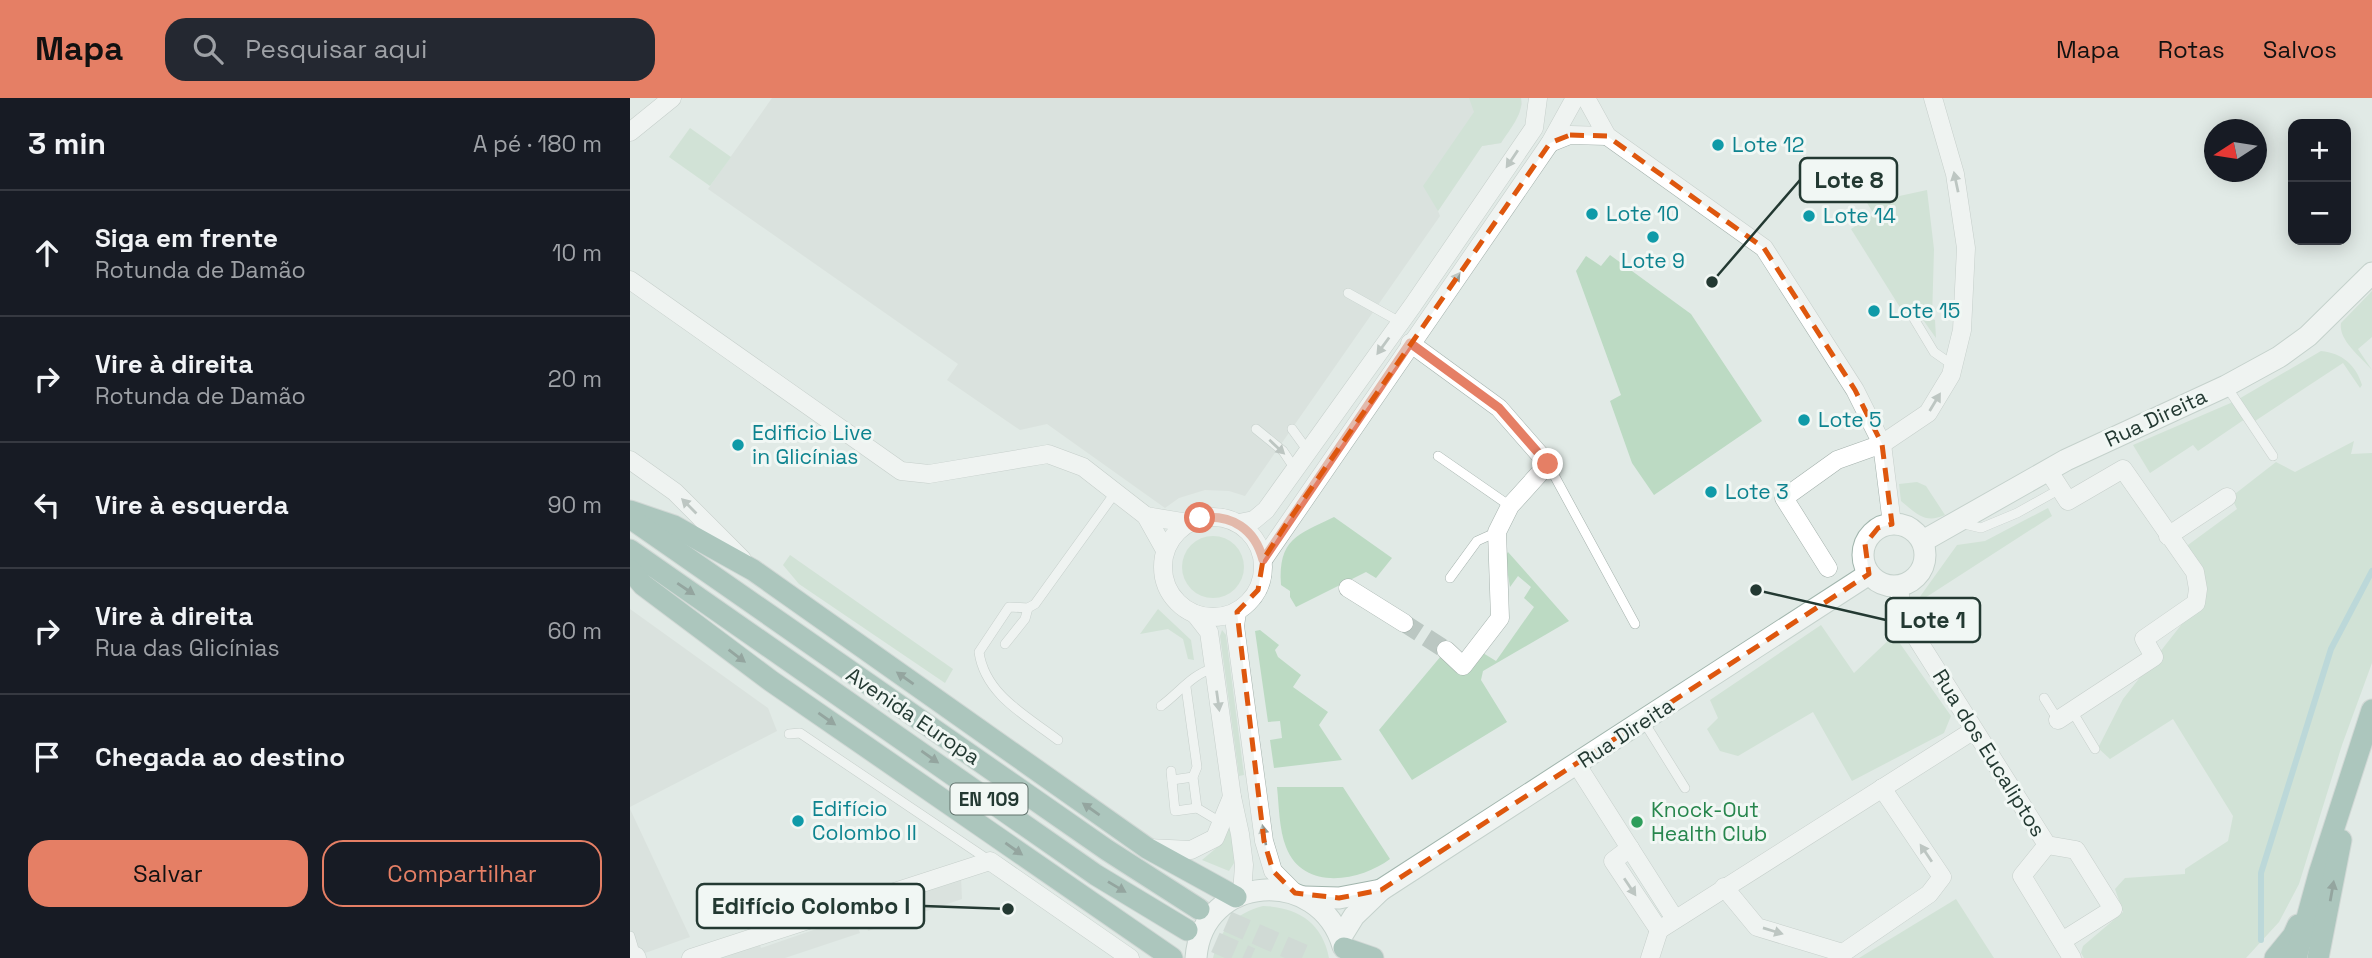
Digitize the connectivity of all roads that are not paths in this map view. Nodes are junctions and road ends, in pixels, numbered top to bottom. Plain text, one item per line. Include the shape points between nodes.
1 (672, 98) edge
2 (1538, 98) edge
3 (1575, 98) edge
4 (1586, 98) edge
5 (1933, 98) edge
6 (630, 132) edge
7 (1607, 136) junction
8 (1550, 143) junction
9 (2372, 274) edge
10 (630, 281) edge
11 (1348, 293) dead end
12 (1413, 305) junction
13 (1430, 316) junction
14 (1913, 317) dead end
15 (1400, 322) junction
16 (1410, 343) junction
17 (1954, 366) junction
18 (2227, 386) junction
19 (1256, 429) dead end
20 (1292, 429) dead end
21 (1882, 444) junction
22 (1308, 451) junction
23 (1438, 456) dead end
24 (2273, 456) dead end
25 (630, 460) edge
26 (1548, 464) junction
27 (1295, 469) junction
28 (2048, 470) junction
29 (2060, 489) junction
30 (1115, 493) junction
31 (2227, 498) dead end
32 (1510, 506) junction
33 (630, 511) edge
34 (1146, 516) junction
35 (630, 518) edge
36 (1955, 522) junction
37 (1188, 523) junction
38 (1239, 523) junction
39 (1892, 524) junction
40 (1497, 532) junction
41 (2168, 536) junction
42 (1923, 541) junction
43 (630, 550) edge
44 (1166, 550) junction
45 (1263, 560) junction
46 (1828, 568) dead end
47 (630, 570) edge
48 (755, 572) junction
49 (1869, 574) junction
50 (1450, 578) dead end
51 (1899, 586) junction
52 (1348, 588) dead end
53 (1028, 608) junction
54 (1237, 612) junction
55 (1195, 614) junction
56 (1404, 623) tunnel mouth
57 (1635, 624) dead end
58 (1005, 644) dead end
59 (1446, 650) tunnel mouth
60 (1214, 668) junction
61 (1186, 687) junction
62 (2044, 698) dead end
63 (1161, 706) dead end
64 (2372, 710) edge
65 (2065, 715) junction
66 (1644, 722) junction
67 (1974, 730) junction
68 (789, 734) dead end
69 (1058, 740) dead end
70 (2095, 749) dead end
71 (2356, 759) junction
72 (1577, 765) junction
73 (1193, 777) junction
74 (1685, 788) dead end
75 (1882, 788) junction
76 (1232, 797) junction
77 (1197, 808) junction
78 (1223, 824) junction
79 (2047, 845) junction
80 (1147, 848) junction
81 (1630, 848) junction
82 (990, 861) junction
83 (2319, 874) junction
84 (1724, 887) junction
85 (1381, 890) junction
86 (1300, 895) junction
87 (1239, 896) junction
88 (1199, 909) tunnel mouth
89 (1675, 919) junction
90 (1188, 930) tunnel mouth
91 (1659, 930) junction
92 (630, 936) edge
93 (2062, 941) junction
94 (1343, 948) edge
95 (1165, 956) edge
96 (637, 957) edge
97 (691, 958) edge
98 (1130, 958) edge
99 (1196, 958) edge
100 (1373, 958) edge
101 (1650, 958) edge
102 (2072, 958) edge
103 (2275, 958) edge
104 (2296, 958) edge
105 (2318, 958) edge

1 - 6 street
2 -> 12 street via 1534,128
3 - 8 street
4 - 7 street
17 -> 5 street via 1962,330 1966,248 1955,174
7 - 8 street via 1570,135
7 - 21 street via 1764,248 1855,390
13 -> 8 street
9 - 18 main road, Rua Direita via 2308,336
10 - 30 street via 901,471 929,474 1048,454 1083,467
11 - 15 lane
12 - 13 street
12 - 15 street
13 - 16 street
14 - 17 lane via 1934,352
15 -> 22 street
16 - 26 street via 1499,408
16 - 45 street
21 -> 17 street via 1928,413
18 - 24 lane
18 - 28 main road, Rua Direita
19 -> 27 lane via 1283,451
20 - 22 lane
21 - 39 street
21 - 46 street via 1837,460 1784,498
22 - 27 street
23 - 32 lane
48 -> 25 street via 675,492
26 - 32 street
26 - 57 lane
27 - 38 street via 1266,510 1254,520
28 - 29 street
28 - 36 main road, Rua Direita
29 - 36 lane via 1981,528
29 - 41 street via 2068,501 2123,469
30 - 34 street
30 - 53 lane
31 - 41 street
32 - 40 street
33 - 48 main road via 674,526
34 - 37 street
34 - 44 street
35 - 88 main road, Avenida Europa / EN 109
36 - 42 main road, Rua Direita
37 - 38 street via 1214,516
37 - 44 street
38 - 45 street via 1255,539
39 - 42 main road via 1908,526
39 - 49 main road via 1878,528 1865,544 1864,564
40 - 50 lane via 1477,541
40 - 59 street via 1500,618 1463,666
41 - 65 street via 2195,572 2196,603 2144,639 2154,657
42 - 51 main road via 1923,570
43 -> 90 main road, Avenida Europa / EN 109 via 1096,875
44 - 55 street via 1162,565 1168,587 1181,606
45 - 54 street via 1258,590
47 -> 95 main road via 643,585 771,681
80 -> 48 main road
49 - 51 main road via 1882,584
49 - 66 main road, Rua Direita
51 - 67 street, Rua dos Eucaliptos via 1902,615
52 - 56 street
53 - 58 lane
53 - 69 lane via 1009,607 979,652 981,670 996,692
54 - 55 street via 1223,617
86 -> 54 street via 1273,871 1264,841 1235,626
55 - 60 street via 1209,632
60 - 61 lane via 1196,674
60 -> 76 street
61 - 63 lane
61 - 73 lane via 1197,766
62 - 65 lane
64 - 71 main road
65 - 70 lane
66 - 72 main road, Rua Direita
66 - 74 lane
67 - 75 street
67 - 79 street, Rua dos Eucaliptos
68 - 82 lane via 800,733
71 - 83 main road
105 -> 71 main road
72 - 81 street
72 - 85 main road, Rua Direita
73 - 77 lane
73 - 77 lane via 1173,774 1175,811
75 - 84 street
84 -> 75 street via 1757,926 1843,953 1929,894 1942,877
76 - 78 street
76 - 87 street via 1244,865
77 - 78 lane
78 - 80 street via 1215,838 1191,850
79 - 93 street, Rua dos Eucaliptos via 2022,876
79 - 93 street, Rua dos Eucaliptos via 2076,850 2113,909
80 - 87 main road
81 - 89 street
81 -> 91 street via 1613,861
82 - 97 street
82 - 98 street
83 - 103 main road via 2294,936
83 - 104 main road
84 - 89 street
85 - 86 main road via 1339,898
85 - 94 main road via 1354,916
86 - 87 main road via 1277,889
86 - 94 main road via 1320,907
87 - 99 main road via 1218,910 1205,927
89 - 91 street
91 - 101 street
92 - 96 lane
93 - 102 street, Rua dos Eucaliptos
94 - 100 main road

